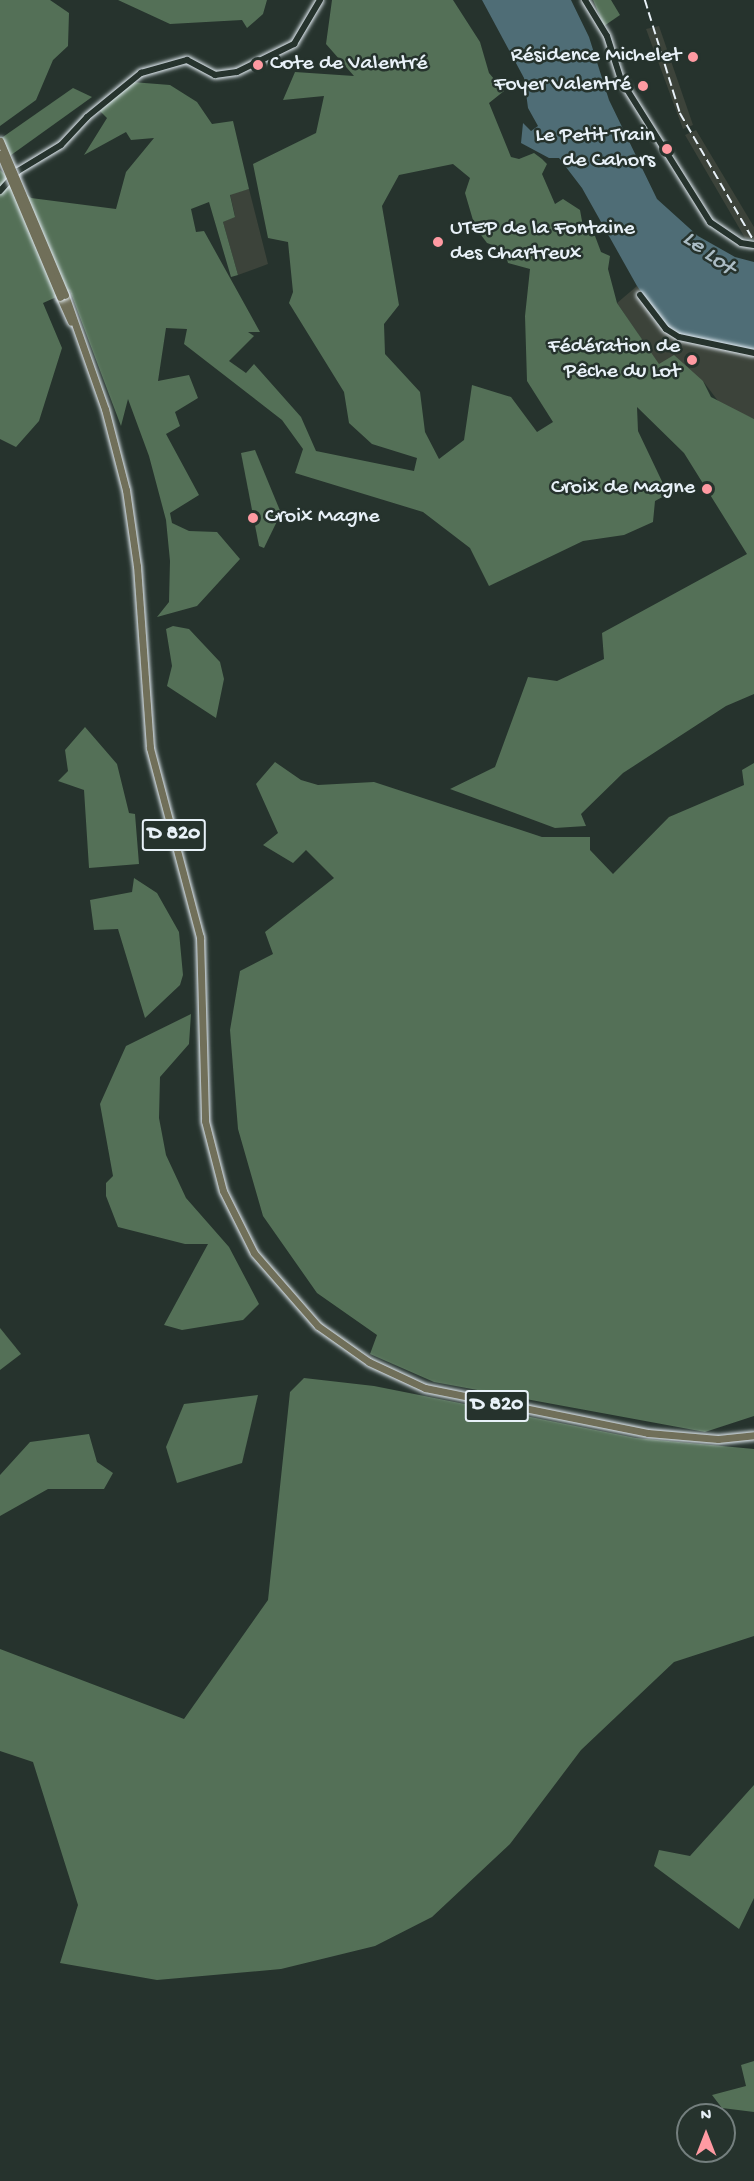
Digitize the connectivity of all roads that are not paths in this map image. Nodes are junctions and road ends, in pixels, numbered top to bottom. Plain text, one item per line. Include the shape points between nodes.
1 (320, 0) edge
2 (585, 0) edge
3 (0, 141) edge
4 (0, 154) edge
5 (0, 190) edge
6 (754, 245) edge
7 (640, 295) dead end
8 (63, 296) junction
9 (754, 353) edge
10 (754, 1436) edge

1 - 5 street via 294,44 237,72 215,75 187,60 141,73 87,117 61,146 18,171
2 - 6 street via 607,36 621,80 710,222 741,243
3 - 8 main road, D 820, bridge
4 - 8 main road, D 820, bridge
7 - 9 street via 666,329 679,337
8 - 10 main road, D 820 via 116,449 132,529 150,748 200,937 205,1121 223,1191 254,1253 318,1326 369,1362 425,1388 648,1433 718,1439

